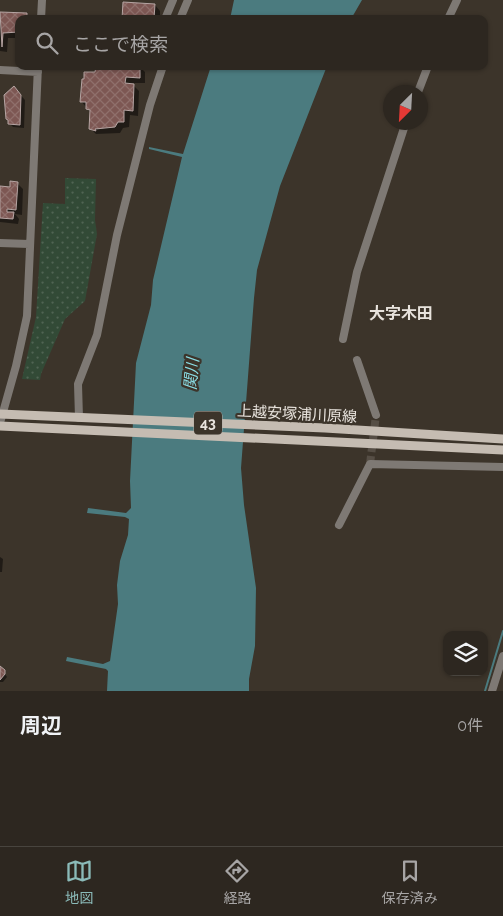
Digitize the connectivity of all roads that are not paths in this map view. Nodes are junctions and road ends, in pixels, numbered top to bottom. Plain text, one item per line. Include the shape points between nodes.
1 (42, 0) edge
2 (174, 0) edge
3 (188, 0) edge
4 (457, 0) edge
5 (41, 15) edge
6 (167, 15) edge
7 (182, 15) edge
8 (450, 15) edge
9 (0, 70) edge
10 (15, 70) edge
11 (38, 70) edge
12 (162, 70) edge
13 (426, 70) edge
14 (421, 85) edge
15 (403, 130) edge
16 (0, 243) edge
17 (29, 244) junction
18 (343, 339) dead end
19 (357, 360) dead end
20 (376, 415) tunnel mouth
21 (79, 418) junction
22 (0, 419) edge
23 (503, 439) edge
24 (503, 450) edge
25 (503, 467) edge
26 (338, 525) dead end
27 (503, 656) edge
28 (492, 691) edge

1 - 5 street
2 - 6 street
3 - 7 street
4 - 8 street
9 - 10 street
11 - 17 street
12 - 21 street via 117,234 97,335 78,384
13 - 14 street
15 - 18 street via 357,272
16 - 17 street
17 - 22 street via 26,316 16,366
19 - 20 street
21 - 22 main road, 上越安塚浦川原線 / 43
21 - 23 main road, 上越安塚浦川原線 / 43
22 - 24 main road, 上越安塚浦川原線 / 43 via 90,430
25 - 26 street via 370,464
27 - 28 street

